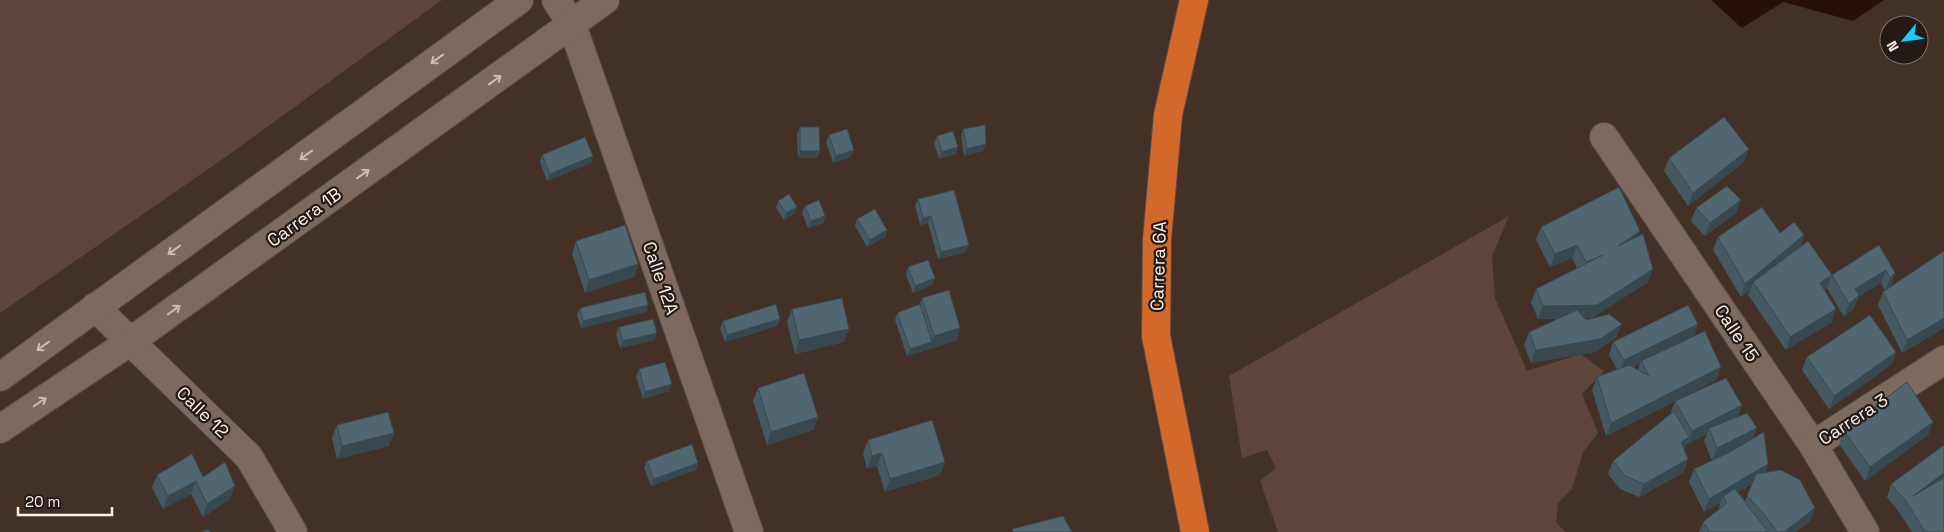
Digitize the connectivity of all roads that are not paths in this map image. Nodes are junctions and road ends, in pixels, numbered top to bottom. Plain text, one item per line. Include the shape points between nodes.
1 (520, 0) edge
2 (556, 0) edge
3 (606, 0) edge
4 (1194, 0) edge
5 (572, 24) junction
6 (1604, 137) dead end
7 (95, 307) junction
8 (130, 341) junction
9 (1944, 360) edge
10 (0, 377) edge
11 (0, 429) edge
12 (1812, 445) junction
13 (1854, 528) edge
14 (293, 532) edge
15 (750, 532) edge
16 (1195, 532) edge

1 -> 7 street
2 - 5 street, Calle 12A
3 - 5 street, Carrera 1B
4 - 16 highway, Carrera 6A via 1168,115 1157,240 1156,336
8 -> 5 street, Carrera 1B
5 - 15 street, Calle 12A
6 - 12 street, Calle 15
7 - 8 street, Calle 12
7 -> 10 street
11 -> 8 street, Carrera 1B
8 - 14 street, Calle 12 via 249,457
9 - 12 street, Carrera 3
12 - 13 street, Calle 15

